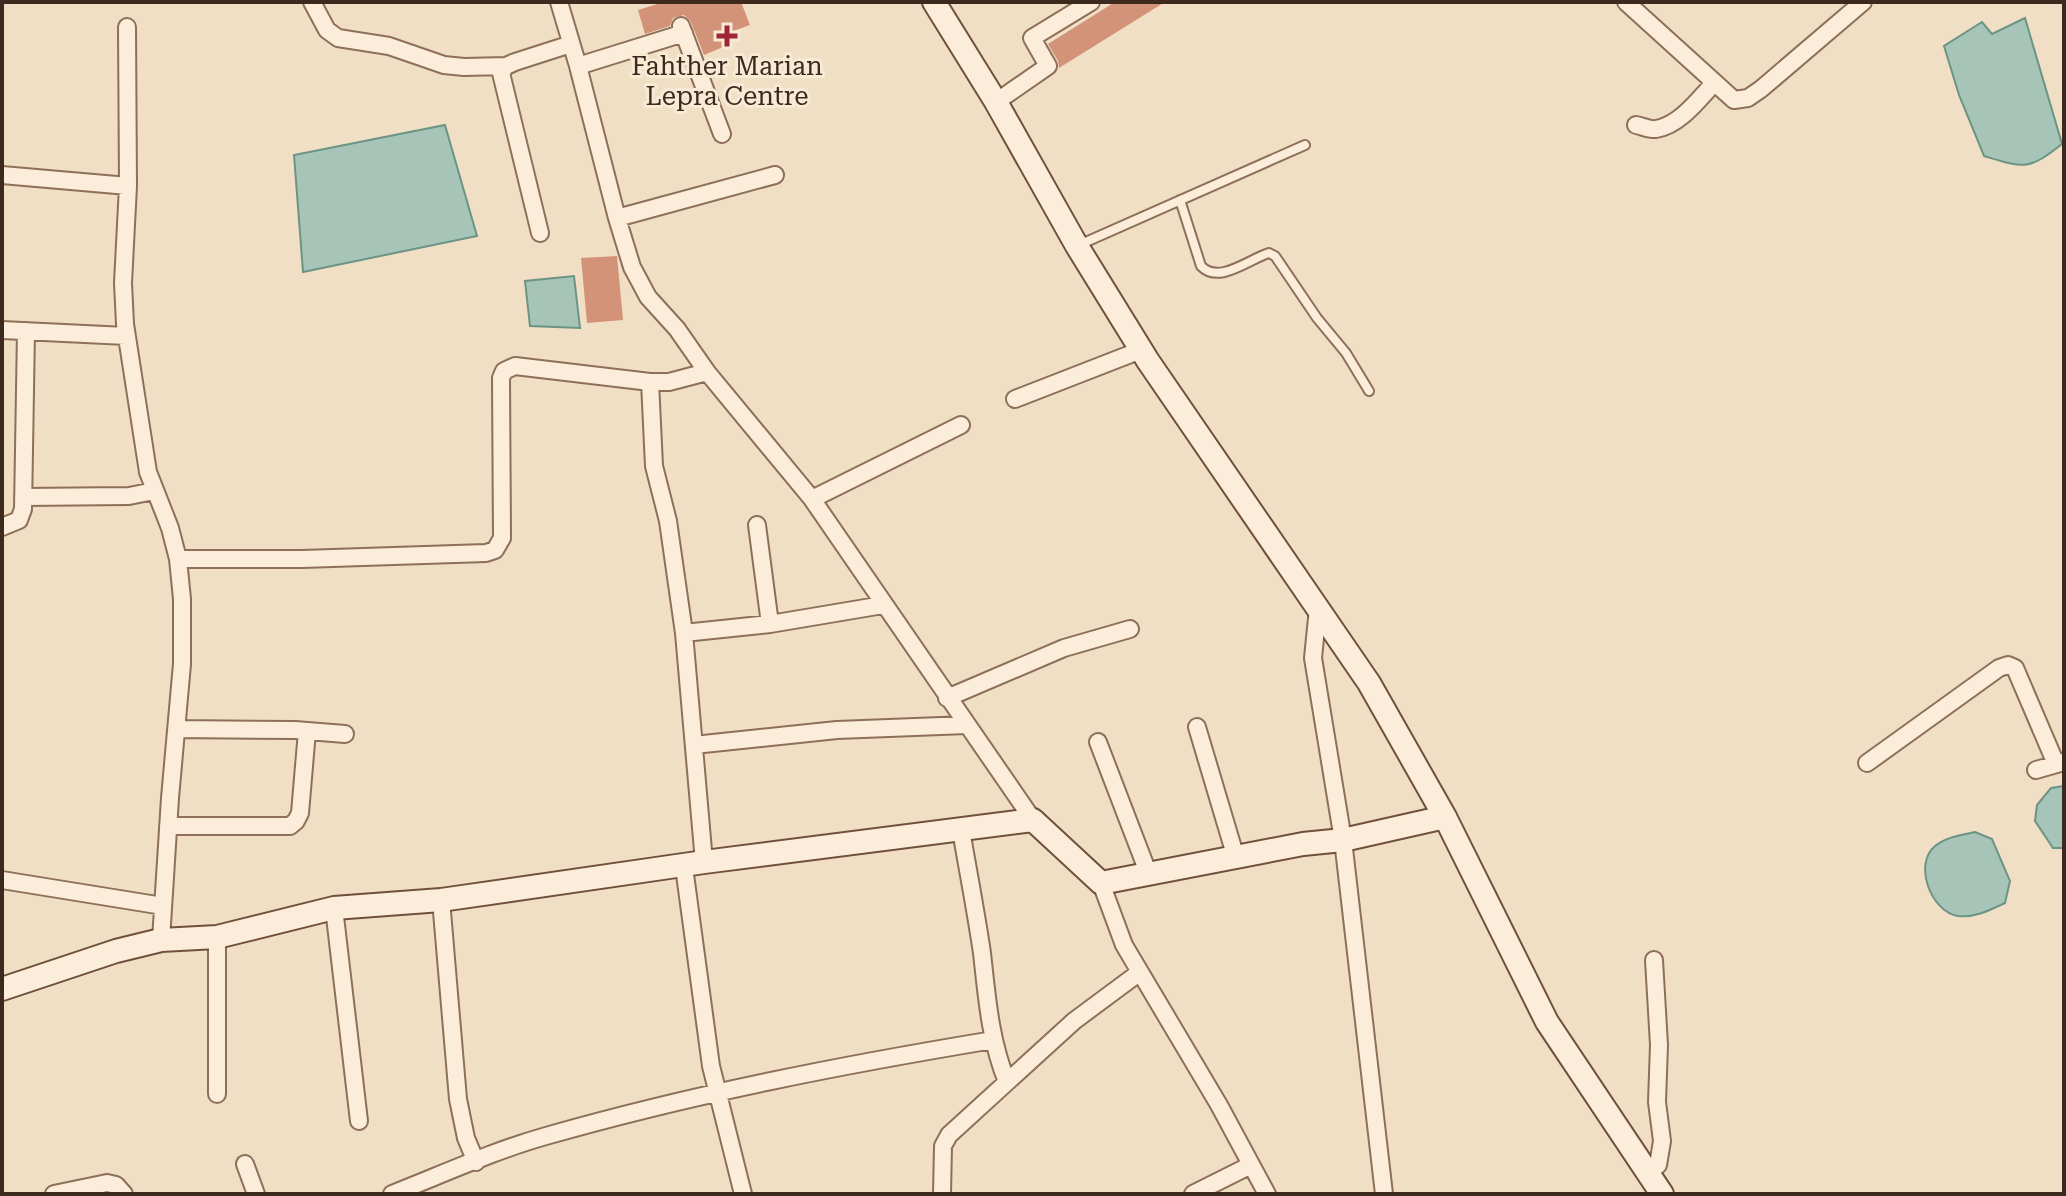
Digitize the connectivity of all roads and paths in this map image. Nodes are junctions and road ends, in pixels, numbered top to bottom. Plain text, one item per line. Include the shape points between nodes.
1 (312, 2) edge
2 (559, 2) edge
3 (934, 2) edge
4 (1091, 2) edge
5 (1626, 2) edge
6 (1855, 4) edge
7 (127, 27) dead end
8 (571, 44) junction
9 (506, 66) junction
10 (578, 66) junction
11 (1714, 83) junction
12 (996, 102) junction
13 (1636, 125) dead end
14 (722, 134) dead end
15 (1305, 145) dead end
16 (2, 175) edge
17 (775, 175) dead end
18 (128, 186) junction
19 (1180, 200) junction
20 (617, 218) junction
21 (540, 233) dead end
22 (1077, 246) junction
23 (2, 330) edge
24 (26, 331) junction
25 (126, 336) junction
26 (1141, 350) junction
27 (707, 372) junction
28 (650, 382) junction
29 (1369, 391) dead end
30 (1015, 399) dead end
31 (961, 425) dead end
32 (154, 491) junction
33 (23, 497) junction
34 (812, 499) junction
35 (757, 525) dead end
36 (2, 527) edge
37 (178, 559) junction
38 (883, 605) junction
39 (1318, 608) junction
40 (770, 624) junction
41 (1130, 629) dead end
42 (684, 633) junction
43 (947, 698) junction
44 (967, 725) junction
45 (1197, 727) dead end
46 (177, 729) junction
47 (307, 731) junction
48 (345, 734) dead end
49 (1098, 742) dead end
50 (694, 745) junction
51 (1867, 763) dead end
52 (2060, 763) edge
53 (2036, 770) dead end
54 (1445, 817) junction
55 (1033, 820) junction
56 (168, 826) junction
57 (961, 830) junction
58 (1343, 840) junction
59 (1236, 858) junction
60 (694, 864) junction
61 (1149, 875) junction
62 (2, 880) edge
63 (1101, 883) junction
64 (441, 900) junction
65 (163, 906) junction
66 (334, 908) junction
67 (217, 937) junction
68 (161, 940) junction
69 (1654, 960) dead end
70 (1140, 972) junction
71 (2, 989) edge
72 (993, 1040) junction
73 (1007, 1082) junction
74 (717, 1092) junction
75 (217, 1094) dead end
76 (359, 1121) dead end
77 (476, 1162) junction
78 (245, 1164) dead end
79 (1251, 1165) junction
80 (1648, 1173) junction
81 (54, 1194) edge
82 (124, 1194) edge
83 (256, 1194) edge
84 (392, 1194) edge
85 (743, 1194) edge
86 (942, 1194) edge
87 (1193, 1194) edge
88 (1267, 1194) edge
89 (1384, 1194) edge
90 (1662, 1194) edge

1 - 9 street via 327,30 338,38 389,46 444,65
2 - 8 street
3 - 12 main road
4 - 12 street via 1032,38 1048,66
5 - 11 street
6 - 11 street via 1748,98 1734,100
7 - 18 street
8 - 9 street
8 - 10 street
9 - 21 street via 501,82
10 - 14 street via 682,30
10 - 20 street
11 - 13 street via 1674,121 1655,129
12 - 22 main road
15 - 19 lane
16 - 18 street
17 - 20 street
18 - 25 street
19 - 22 lane
19 - 29 lane via 1201,266 1214,274 1269,253 1275,256
20 - 27 street via 648,297
22 - 26 main road
23 - 24 street
24 - 25 street
24 - 33 street
25 - 32 street
26 - 30 street
26 - 39 main road
27 - 28 street
27 - 34 street
28 - 37 street via 515,366 504,371 502,538 495,550
28 - 42 street via 654,466 668,521
31 - 34 street
32 - 33 street
32 - 37 street
33 - 36 street via 19,520
34 - 38 street
35 - 40 street
37 - 46 street via 182,664
38 - 40 street
38 - 43 street
39 - 54 main road via 1369,683
39 - 58 street via 1313,658
40 - 42 street
41 - 43 street via 1064,648
42 - 50 street
43 - 44 street
44 - 50 street via 837,730
44 - 55 street
45 - 59 street
46 - 47 street
46 - 56 street
47 - 48 street
47 - 56 street via 300,813 290,826
49 - 61 street
50 - 60 street
51 - 52 street via 2008,665 2015,668
52 - 53 street
54 - 58 main road
54 - 80 main road via 1547,1022
55 - 57 main road
55 - 63 main road
56 - 65 street
57 - 60 main road
57 - 72 street
58 - 59 main road
58 - 89 street
59 - 61 main road
60 - 64 main road
60 - 74 street
61 - 63 main road
62 - 65 street
63 - 70 street
64 - 66 main road
64 - 77 street via 458,1099
65 - 68 street
66 - 67 main road
66 - 76 street
67 - 68 main road
67 - 75 street
68 - 71 main road
69 - 80 street via 1662,1141 1658,1165
70 - 73 street via 1074,1021
70 - 79 street
72 - 73 street
72 - 74 street
73 - 86 street via 949,1135 943,1146
74 - 77 street via 545,1136
74 - 85 street
77 - 84 street
78 - 83 street
79 - 87 street
79 - 88 street
80 - 90 main road
81 - 82 street via 107,1183

